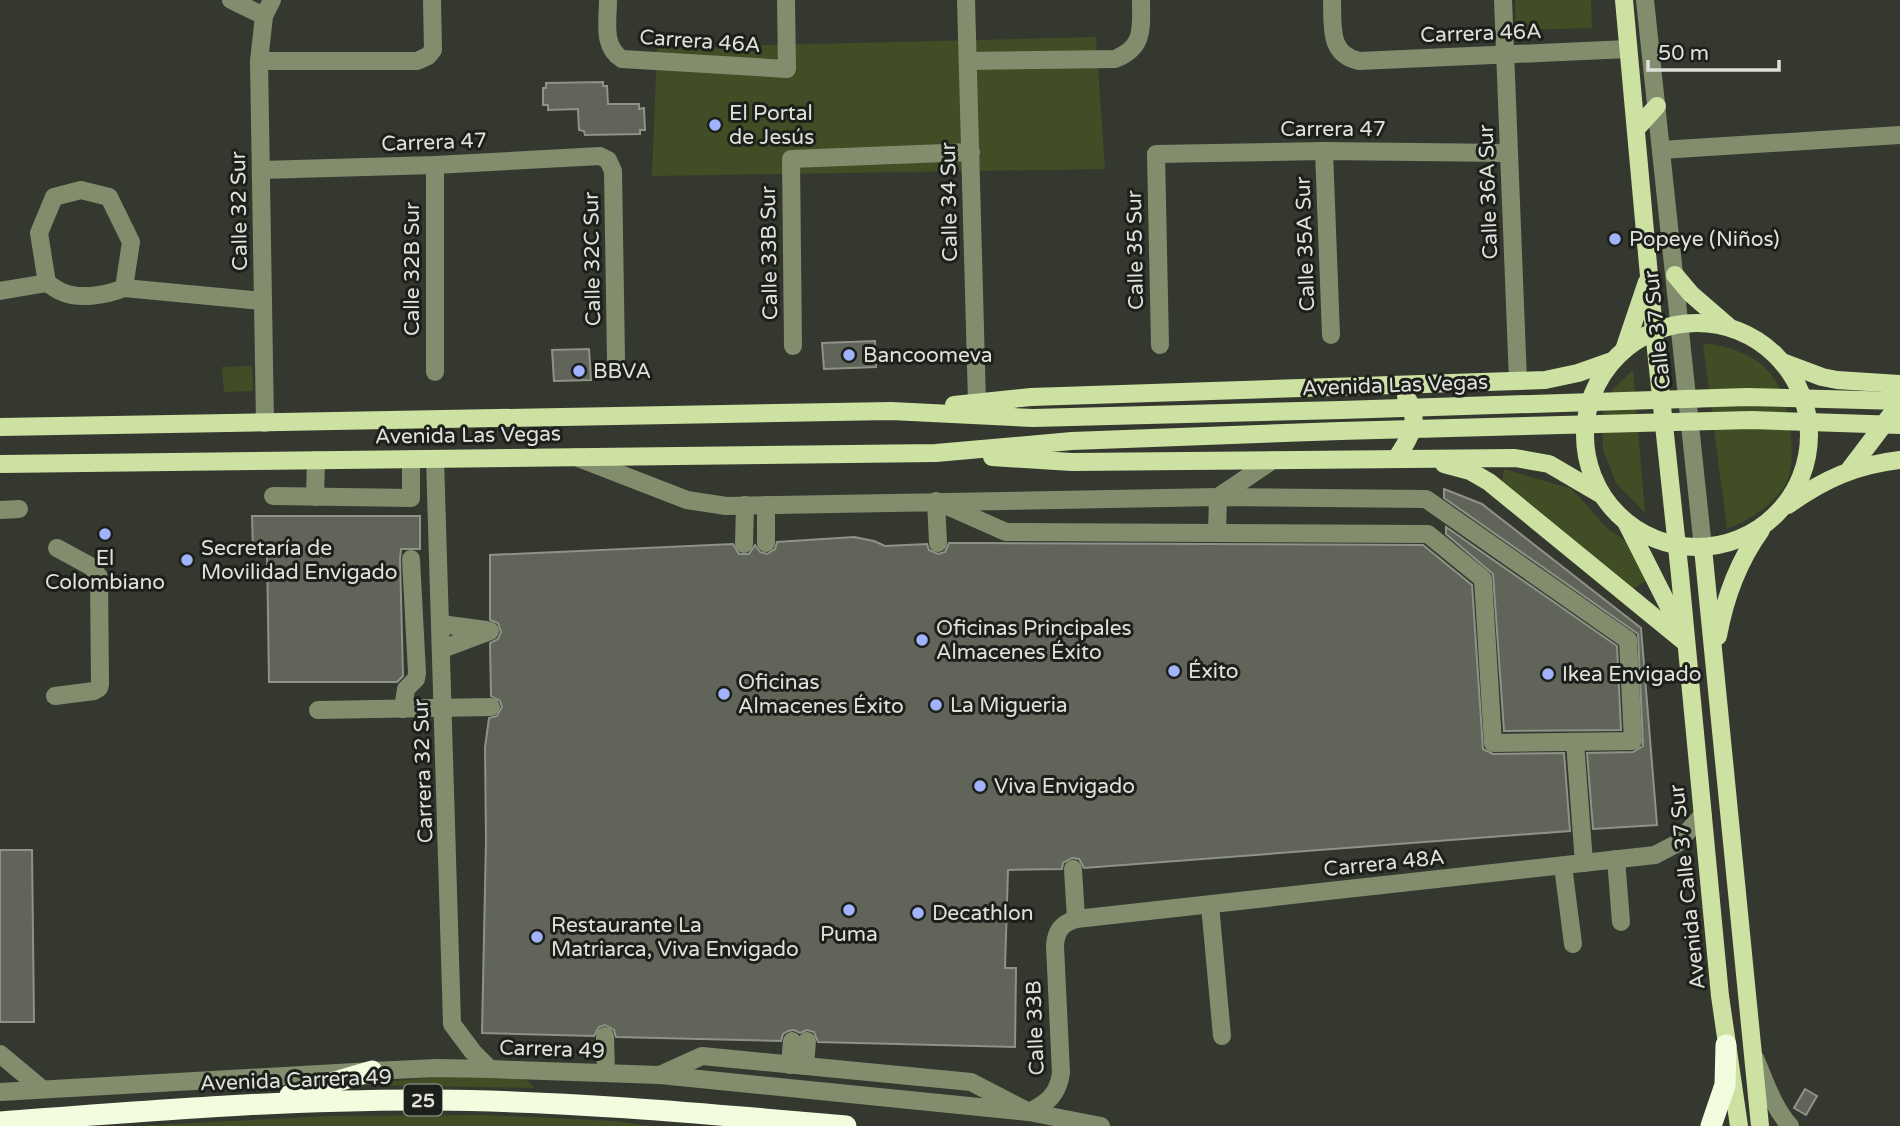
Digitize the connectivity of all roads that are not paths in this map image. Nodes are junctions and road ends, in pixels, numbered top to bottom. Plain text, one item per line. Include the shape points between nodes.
1 (231, 0) edge
2 (432, 0) edge
3 (608, 0) edge
4 (786, 0) edge
5 (966, 0) edge
6 (1141, 0) edge
7 (1332, 0) edge
8 (1503, 0) edge
9 (1624, 0) edge
10 (1645, 0) edge
11 (268, 8) edge
12 (1628, 49) junction
13 (1506, 55) junction
14 (260, 61) junction
15 (968, 61) junction
16 (1657, 106) junction
17 (1636, 129) junction
18 (1900, 135) edge
19 (1661, 150) junction
20 (1324, 151) junction
21 (971, 152) junction
22 (1509, 153) junction
23 (1156, 154) joint
24 (608, 160) joint
25 (435, 166) junction
26 (261, 170) junction
27 (1675, 275) junction
28 (1649, 276) junction
29 (47, 283) junction
30 (124, 288) junction
31 (0, 291) edge
32 (263, 301) junction
33 (1680, 324) junction
34 (1730, 328) junction
35 (1654, 331) junction
36 (1331, 335) dead end
37 (1160, 345) dead end
38 (793, 346) dead end
39 (1618, 355) junction
40 (617, 359) dead end
41 (1782, 362) junction
42 (435, 372) dead end
43 (1518, 382) junction
44 (1900, 384) edge
45 (1394, 386) junction
46 (977, 402) junction
47 (1900, 402) edge
48 (891, 411) junction
49 (265, 423) junction
50 (1900, 425) edge
51 (0, 427) edge
52 (936, 453) junction
53 (576, 457) junction
54 (435, 458) junction
55 (411, 459) junction
56 (1396, 459) junction
57 (1424, 459) junction
58 (316, 460) junction
59 (1273, 460) junction
60 (1900, 460) edge
61 (0, 464) edge
62 (1850, 469) junction
63 (272, 496) dead end
64 (1603, 496) junction
65 (315, 497) junction
66 (1218, 497) junction
67 (936, 501) junction
68 (745, 505) junction
69 (766, 505) junction
70 (19, 509) dead end
71 (0, 510) edge
72 (1781, 510) junction
73 (1626, 522) junction
74 (1765, 526) junction
75 (1217, 532) junction
76 (766, 542) dead end
77 (938, 543) dead end
78 (744, 544) dead end
79 (1677, 546) junction
80 (57, 548) dead end
81 (1703, 548) junction
82 (411, 559) dead end
83 (441, 624) junction
84 (1686, 643) junction
85 (442, 649) junction
86 (1714, 656) junction
87 (55, 696) dead end
88 (444, 708) junction
89 (491, 708) dead end
90 (403, 709) junction
91 (318, 710) dead end
92 (1575, 741) junction
93 (1703, 815) junction
94 (1616, 859) junction
95 (1584, 863) junction
96 (1563, 866) junction
97 (1073, 869) dead end
98 (1210, 905) junction
99 (1076, 919) junction
100 (1621, 922) dead end
101 (1059, 929) joint
102 (1573, 944) dead end
103 (605, 1036) dead end
104 (1222, 1036) dead end
105 (799, 1041) dead end
106 (1726, 1045) junction
107 (1753, 1052) junction
108 (0, 1054) edge
109 (798, 1065) junction
110 (490, 1069) junction
111 (372, 1071) junction
112 (606, 1073) junction
113 (660, 1075) junction
114 (42, 1089) junction
115 (0, 1092) edge
116 (262, 1103) junction
117 (1029, 1112) junction
118 (0, 1122) edge
119 (846, 1126) edge
120 (1101, 1126) edge
121 (1711, 1126) edge
122 (1739, 1126) edge
123 (1760, 1126) edge
124 (1790, 1126) edge

1 - 11 street
2 - 14 street via 433,50 417,61
3 - 4 street, Carrera 46A via 608,40 613,54 622,59 787,69
5 - 15 street, Calle 34 Sur
6 - 15 street via 1137,45 1115,59
7 - 13 street, Carrera 46A via 1334,37 1347,58
8 - 13 street, Calle 36A Sur
9 - 12 main road, Calle 37 Sur
10 - 16 street, Calle 37 Sur
11 - 14 street, Calle 32 Sur
12 - 13 street, Carrera 46A
12 - 17 main road, Calle 37 Sur
13 - 22 street, Calle 36A Sur
14 - 26 street, Calle 32 Sur
15 - 21 street, Calle 34 Sur
16 - 17 main road
16 - 19 street, Calle 37 Sur
17 - 28 main road, Calle 37 Sur
18 - 19 street
19 - 27 street, Calle 37 Sur
20 - 22 street, Carrera 47
20 - 23 street, Carrera 47
20 - 36 street, Calle 35A Sur
21 - 38 street, Calle 33B Sur via 790,159
21 - 46 street, Calle 34 Sur
22 - 43 street, Calle 36A Sur
23 - 37 street, Calle 35 Sur
24 - 25 street, Carrera 47 via 600,156
24 - 40 street, Calle 32C Sur via 613,171
25 - 26 street, Carrera 47
25 - 42 street, Calle 32B Sur
26 - 32 street, Calle 32 Sur
27 - 33 street, Calle 37 Sur
27 - 34 main road
28 - 35 main road, Calle 37 Sur
28 - 39 main road
29 - 30 street via 62,293 82,295
29 - 30 street via 39,233 54,197 81,190 109,197 131,242
29 - 31 street
30 - 32 street
32 - 49 street, Calle 32 Sur
33 - 34 main road
33 - 35 main road
33 - 81 street, Calle 37 Sur
34 - 41 main road via 1750,336
35 - 39 main road
35 - 79 main road, Calle 37 Sur
39 - 43 main road, Avenida Las Vegas via 1563,377
39 - 64 main road via 1593,392 1585,427 1588,463
41 - 44 main road via 1838,380
41 - 72 main road via 1803,397 1810,437 1802,476
43 - 45 main road, Avenida Las Vegas
45 - 46 main road, Avenida Las Vegas
45 - 56 main road via 1412,405 1415,416 1410,436
46 - 48 main road, Avenida Las Vegas
47 - 48 main road, Avenida Las Vegas, bridge via 1747,397 1033,418
47 - 62 main road
48 - 49 main road, Avenida Las Vegas
49 - 51 main road, Avenida Las Vegas
50 - 52 main road, Avenida Las Vegas, bridge via 1751,420 1340,431 1072,441
52 - 53 main road, Avenida Las Vegas
52 - 59 main road, Avenida Las Vegas via 1072,462
53 - 54 main road, Avenida Las Vegas
53 - 68 street via 687,500
54 - 55 main road, Avenida Las Vegas
54 - 83 street, Carrera 32 Sur
55 - 58 main road, Avenida Las Vegas
55 - 65 street via 411,498
56 - 57 main road, Avenida Las Vegas
56 - 59 main road, Avenida Las Vegas
57 - 64 main road, Avenida Las Vegas via 1532,460 1566,473
57 - 84 main road via 1470,471 1489,482
58 - 61 main road, Avenida Las Vegas
58 - 65 street
59 - 66 street
60 - 62 main road
62 - 72 main road
63 - 65 street
64 - 73 main road
66 - 67 street
66 - 75 street
66 - 92 street via 1426,499 1628,640 1633,741
67 - 69 street
67 - 75 street via 1006,532
67 - 77 street
68 - 69 street
68 - 78 street
69 - 76 street
70 - 71 street
72 - 74 main road
73 - 79 main road
73 - 84 main road
74 - 81 main road via 1722,545
74 - 86 main road via 1746,553 1729,591
75 - 92 street via 1428,534 1483,579 1493,743
79 - 81 main road
79 - 84 main road, Calle 37 Sur
80 - 87 street via 92,567 99,577 100,684 94,691
81 - 86 main road, Calle 37 Sur
82 - 90 street via 417,673 406,689
83 - 85 street, Carrera 32 Sur
83 - 85 street via 490,631
84 - 93 main road, Avenida Calle 37 Sur
85 - 88 street, Carrera 32 Sur
86 - 107 main road
88 - 89 street
88 - 90 street
88 - 110 street, Carrera 32 Sur via 452,1024
90 - 91 street
92 - 95 street
93 - 94 street, Carrera 48A via 1664,852
93 - 106 main road, Avenida Calle 37 Sur
94 - 95 street, Carrera 48A
94 - 100 street
95 - 96 street, Carrera 48A
96 - 98 street, Carrera 48A
96 - 102 street
97 - 99 street
98 - 99 street, Carrera 48A
98 - 104 street
99 - 101 street, Carrera 48A
101 - 117 street, Calle 33B via 1055,946 1061,1073 1054,1095
103 - 112 street
105 - 109 street
106 - 121 highway via 1725,1084
106 - 122 main road, Avenida Calle 37 Sur
107 - 123 main road
107 - 124 street
108 - 114 street
109 - 113 street via 702,1056
109 - 117 street via 971,1082
110 - 111 street, Carrera 49
110 - 112 street, Carrera 49
111 - 114 street, Carrera 49
111 - 116 highway
112 - 113 street, Carrera 49
113 - 117 street, Carrera 49
114 - 115 street, Carrera 49
116 - 118 highway, Avenida Carrera 49 / 25
116 - 119 highway, Avenida Carrera 49 / 25 via 433,1100 565,1104
117 - 120 street, Carrera 49

